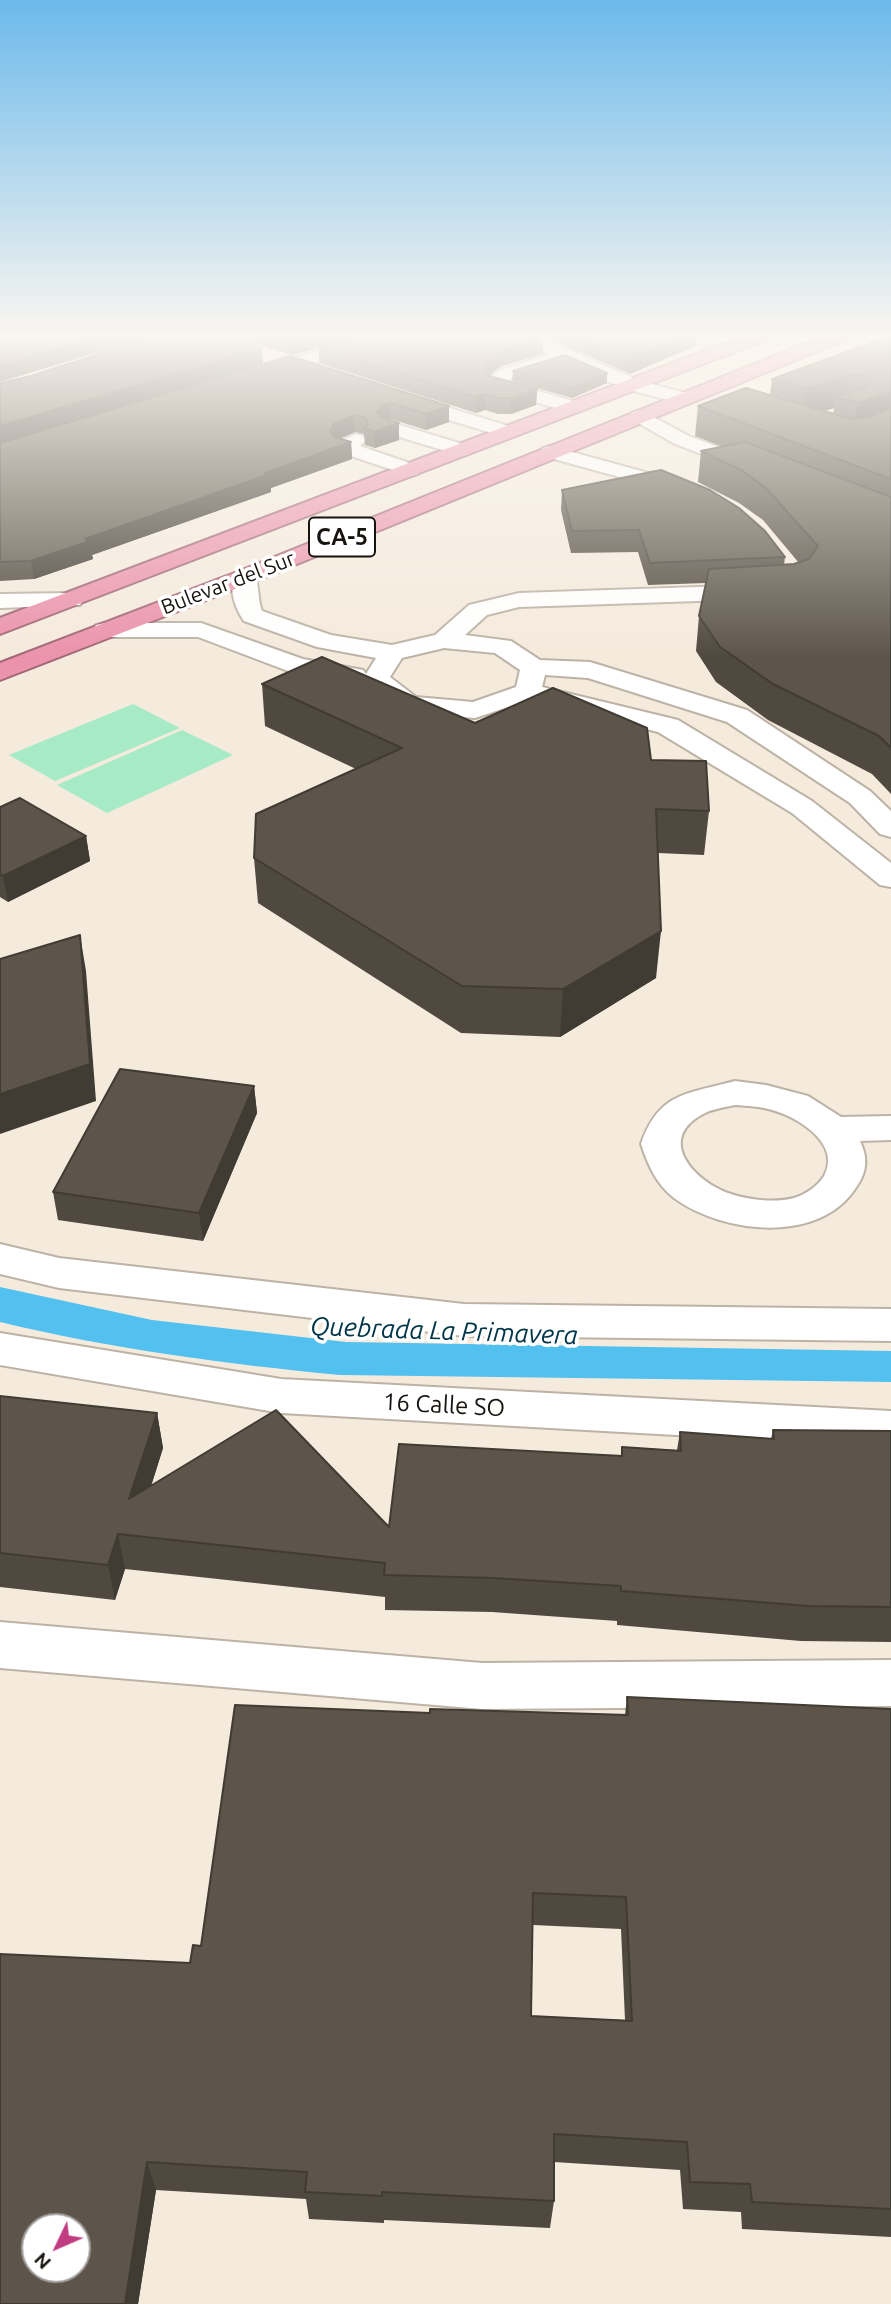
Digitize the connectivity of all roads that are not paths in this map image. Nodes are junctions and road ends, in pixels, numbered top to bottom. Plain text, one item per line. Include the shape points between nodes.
1 (352, 442) edge
2 (422, 442) edge
3 (436, 442) edge
4 (484, 442) edge
5 (576, 442) edge
6 (686, 442) edge
7 (462, 450) junction
8 (550, 452) junction
9 (377, 459) junction
10 (411, 470) junction
11 (769, 473) edge
12 (713, 501) edge
13 (245, 577) junction
14 (778, 591) edge
15 (71, 600) junction
16 (0, 601) edge
17 (0, 627) edge
18 (105, 630) junction
19 (444, 640) junction
20 (392, 653) junction
21 (0, 672) edge
22 (376, 679) junction
23 (531, 680) junction
24 (891, 828) edge
25 (891, 878) edge
26 (891, 1128) edge
27 (834, 1130) junction
28 (0, 1259) edge
29 (891, 1325) edge
30 (0, 1349) edge
31 (891, 1429) edge
32 (0, 1645) edge
33 (891, 1683) edge

1 - 9 street via 343,447
2 - 9 street
3 - 7 street
4 - 7 highway, Bulevar del Sur / CA-5
5 - 8 highway, Bulevar del Sur / CA-5
6 - 11 street
7 - 10 highway, Bulevar del Sur / CA-5
8 - 12 street via 669,482
8 - 13 highway, Bulevar del Sur / CA-5
9 - 10 street
10 - 15 highway, Bulevar del Sur / CA-5
13 - 18 highway, Bulevar del Sur / CA-5
13 - 20 street via 245,596 253,616 326,642
14 - 19 street via 519,600 478,610
15 - 16 street
15 - 17 highway, Bulevar del Sur / CA-5
18 - 21 highway, Bulevar del Sur / CA-5
18 - 22 street via 201,630 297,666
19 - 20 street
19 - 23 street via 502,646
20 - 22 street
22 - 23 street via 409,705 475,710
23 - 24 street via 590,670 737,716 860,797
23 - 25 street via 668,726 802,807
26 - 27 street
27 - 27 street via 790,1102 735,1093 686,1106 670,1119 661,1136 661,1155 688,1191 742,1213 773,1215 825,1200 841,1185 847,1167
28 - 29 street via 59,1273 464,1320
30 - 31 street, 16 Calle SO via 281,1396
32 - 33 street via 482,1686

